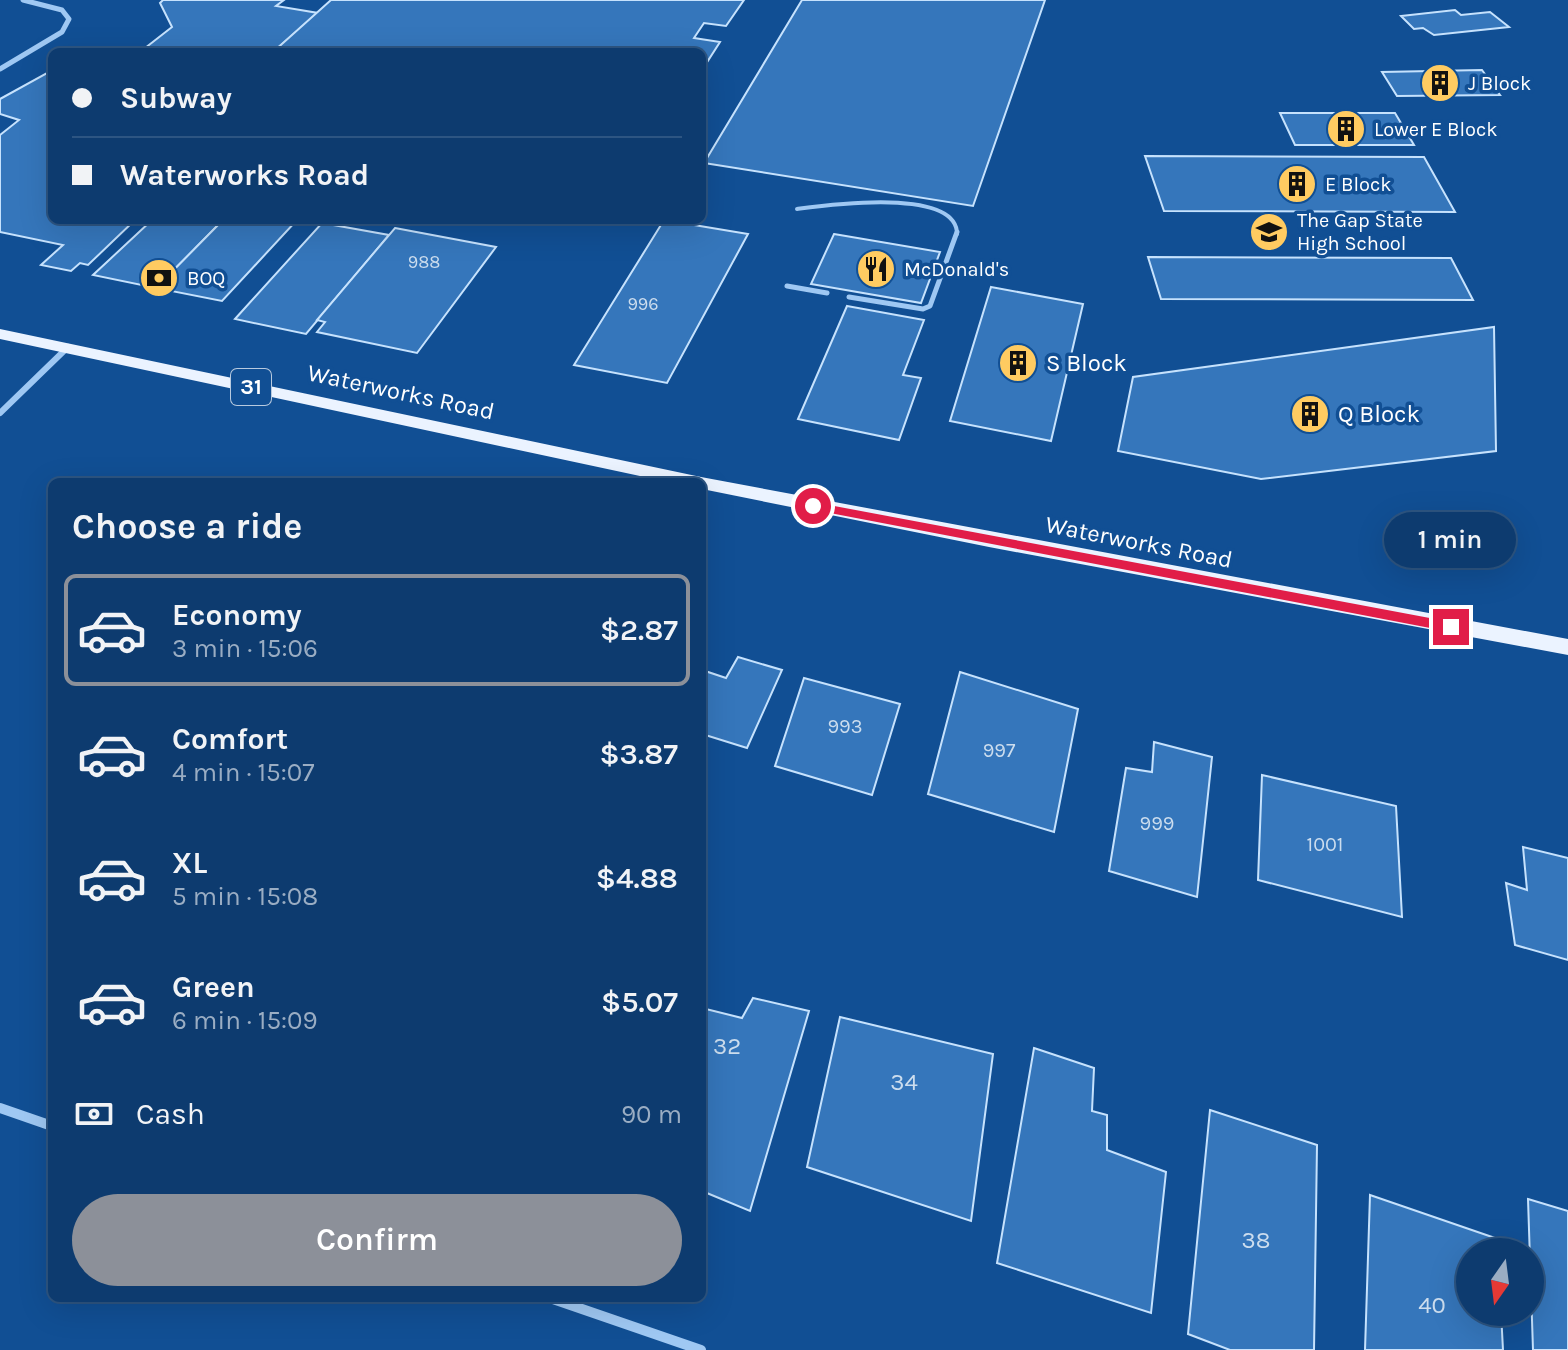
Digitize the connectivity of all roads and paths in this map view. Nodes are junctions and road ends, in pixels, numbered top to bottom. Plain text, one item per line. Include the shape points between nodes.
1 (23, 0) edge
2 (0, 69) edge
3 (797, 209) dead end
4 (787, 286) dead end
5 (827, 293) dead end
6 (849, 297) dead end
7 (0, 334) edge
8 (68, 347) junction
9 (0, 413) edge
10 (681, 478) edge
11 (706, 483) edge
12 (1568, 647) edge
13 (0, 1108) edge
14 (48, 1125) edge
15 (562, 1302) edge
16 (701, 1350) edge

1 - 2 street via 62,10 69,19 62,32
3 - 6 lane via 842,202 903,203 945,214 956,225 930,306
4 - 5 lane
7 - 8 main road, Waterworks Road / 31
8 - 9 street
8 - 10 main road, Waterworks Road / 31
11 - 12 main road, Waterworks Road / 31
13 - 14 street
15 - 16 street

